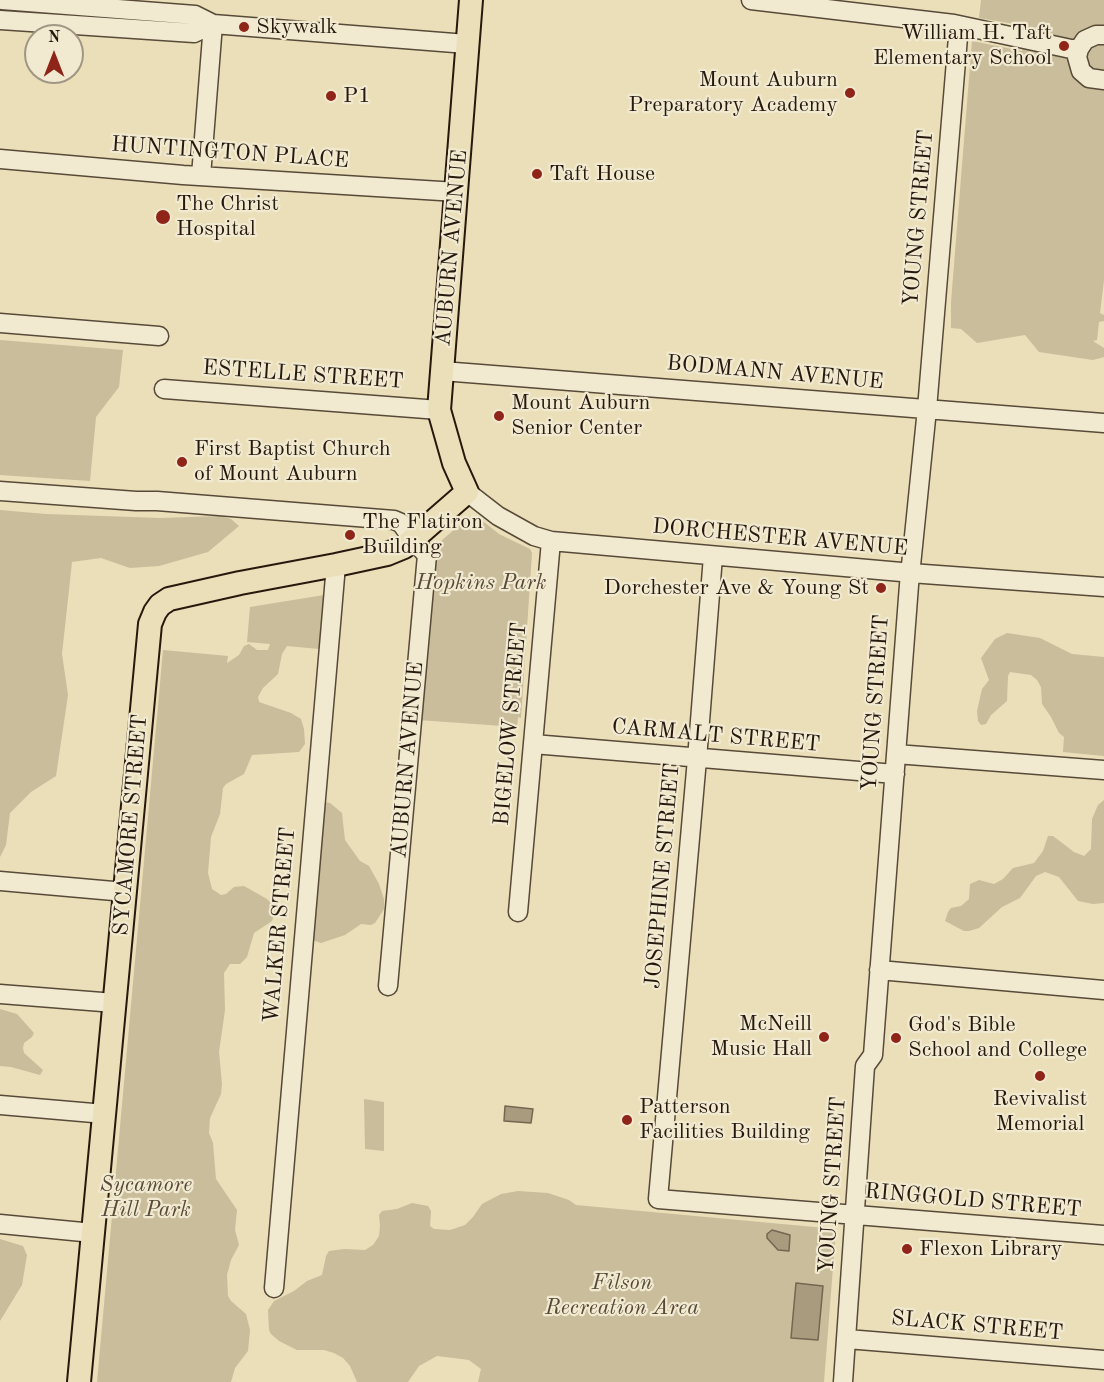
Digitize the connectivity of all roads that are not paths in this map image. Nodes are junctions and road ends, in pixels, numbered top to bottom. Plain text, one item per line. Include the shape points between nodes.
1 (2, 0) edge
2 (471, 0) edge
3 (751, 0) edge
4 (0, 20) edge
5 (213, 24) junction
6 (959, 25) junction
7 (1104, 35) edge
8 (467, 44) junction
9 (1079, 49) junction
10 (1104, 80) edge
11 (0, 159) edge
12 (201, 176) junction
13 (457, 192) junction
14 (0, 323) edge
15 (159, 336) dead end
16 (442, 370) junction
17 (164, 389) dead end
18 (927, 409) junction
19 (439, 411) junction
20 (1104, 423) edge
21 (0, 491) edge
22 (467, 492) junction
23 (413, 540) junction
24 (551, 541) junction
25 (713, 556) junction
26 (336, 565) junction
27 (910, 573) junction
28 (1104, 587) edge
29 (533, 744) junction
30 (896, 754) junction
31 (697, 759) junction
32 (1104, 770) edge
33 (895, 774) junction
34 (0, 881) edge
35 (125, 892) junction
36 (518, 912) dead end
37 (879, 970) junction
38 (388, 986) dead end
39 (1104, 990) edge
40 (0, 994) edge
41 (115, 1003) junction
42 (0, 1106) edge
43 (105, 1114) junction
44 (658, 1199) joint
45 (856, 1216) junction
46 (0, 1224) edge
47 (93, 1233) junction
48 (1104, 1235) edge
49 (274, 1288) dead end
50 (847, 1339) junction
51 (1104, 1360) edge
52 (79, 1382) edge
53 (843, 1382) edge

1 - 5 street via 195,15
2 - 8 main road, AUBURN AVENUE
3 - 6 street
4 - 5 street via 194,33
5 - 8 street
5 - 12 street
6 - 9 street
6 - 18 street, YOUNG STREET
7 - 9 street via 1085,40
8 - 13 main road, AUBURN AVENUE
9 - 10 street via 1081,71 1089,78
11 - 12 street, HUNTINGTON PLACE
12 - 13 street, HUNTINGTON PLACE
13 - 16 main road, AUBURN AVENUE
14 - 15 street
16 - 18 street, BODMANN AVENUE
16 - 19 main road, AUBURN AVENUE
17 - 19 street, ESTELLE STREET
18 - 20 street, BODMANN AVENUE
18 - 27 street, YOUNG STREET
19 - 22 main road, AUBURN AVENUE
21 - 23 street via 393,520 401,523
22 - 23 main road, SYCAMORE STREET
22 - 24 street, DORCHESTER AVENUE via 498,516
23 - 26 main road, SYCAMORE STREET via 387,554
23 - 38 street, AUBURN AVENUE via 427,555
24 - 25 street, DORCHESTER AVENUE
24 - 29 street, BIGELOW STREET
25 - 27 street, DORCHESTER AVENUE
25 - 31 street, JOSEPHINE STREET
26 - 35 main road, SYCAMORE STREET via 169,599 155,612 145,662
26 - 49 street, WALKER STREET
27 - 28 street, DORCHESTER AVENUE
27 - 30 street, YOUNG STREET
29 - 31 street, CARMALT STREET
29 - 36 street, BIGELOW STREET
30 - 32 street
30 - 33 street, YOUNG STREET
31 - 33 street, CARMALT STREET
31 - 44 street, JOSEPHINE STREET
33 - 37 street, YOUNG STREET
34 - 35 street
35 - 41 main road, SYCAMORE STREET
37 - 39 street
37 - 45 street, YOUNG STREET via 873,1055 865,1066
40 - 41 street
41 - 43 main road, SYCAMORE STREET
42 - 43 street
43 - 47 main road, SYCAMORE STREET
44 - 45 street, RINGGOLD STREET
45 - 48 street, RINGGOLD STREET
45 - 50 street, YOUNG STREET
46 - 47 street
47 - 52 main road, SYCAMORE STREET
50 - 51 street, SLACK STREET
50 - 53 street, YOUNG STREET

